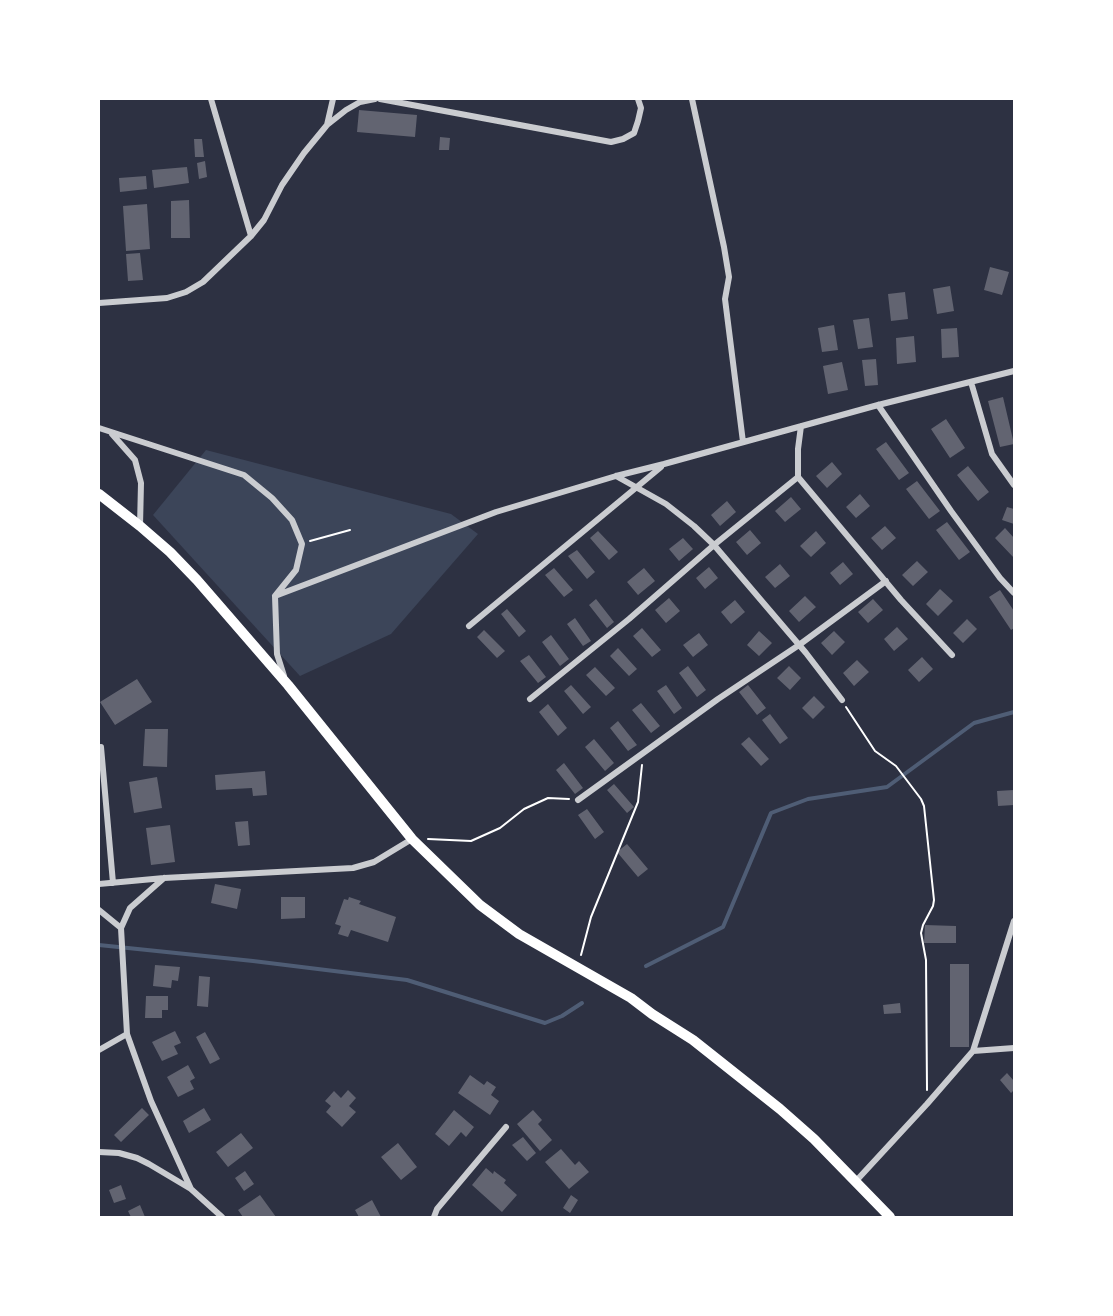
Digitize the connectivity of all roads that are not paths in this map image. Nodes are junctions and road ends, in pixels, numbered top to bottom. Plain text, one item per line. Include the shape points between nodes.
1 (211, 99) edge
2 (333, 99) edge
3 (366, 99) edge
4 (375, 99) edge
5 (380, 99) edge
6 (638, 99) edge
7 (692, 99) edge
8 (327, 125) junction
9 (251, 236) junction
10 (99, 303) edge
11 (1014, 371) edge
12 (970, 382) junction
13 (878, 405) junction
14 (801, 426) junction
15 (99, 428) edge
16 (112, 433) junction
17 (743, 442) junction
18 (664, 464) junction
19 (616, 476) junction
20 (798, 477) junction
21 (1014, 485) edge
22 (637, 487) junction
23 (99, 494) edge
24 (140, 526) junction
25 (714, 545) junction
26 (886, 581) junction
27 (1014, 593) edge
28 (275, 596) junction
29 (469, 626) dead end
30 (799, 645) junction
31 (952, 655) dead end
32 (288, 685) junction
33 (530, 699) dead end
34 (842, 700) road end
35 (101, 747) dead end
36 (578, 800) road end
37 (412, 838) junction
38 (164, 878) junction
39 (113, 883) junction
40 (99, 884) edge
41 (99, 910) edge
42 (1014, 921) edge
43 (121, 928) junction
44 (127, 1034) junction
45 (1014, 1048) edge
46 (99, 1050) edge
47 (973, 1051) junction
48 (506, 1127) dead end
49 (99, 1152) edge
50 (856, 1181) junction
51 (191, 1189) junction
52 (222, 1217) edge
53 (434, 1217) edge
54 (890, 1217) edge

1 - 9 street
2 - 8 street
3 - 4 street
3 - 8 street
5 - 6 street via 611,142 634,133 641,108
7 - 17 street via 729,276 725,299
8 - 9 street via 282,185
9 - 10 street via 203,282 186,292 152,300
11 - 12 street
12 - 13 street
12 - 21 street via 992,454
13 - 14 street
13 - 27 street
14 - 17 street
14 - 20 street
15 - 16 street
16 - 24 street via 135,459 141,483
16 - 28 street via 244,475 272,498 292,520 302,544 296,570
17 - 18 street
18 - 19 street
18 - 22 street
19 - 22 street
19 - 28 street via 496,512
20 - 25 street
20 - 26 street
22 - 25 street via 666,504
22 - 29 street
23 - 24 highway
24 - 32 highway via 197,580
25 - 30 street
25 - 33 street
26 - 30 street
26 - 31 street
28 - 32 street via 277,654
30 - 34 street
30 - 36 street
32 - 37 highway
35 - 39 street
37 - 38 street via 374,862 353,868
37 - 50 highway via 500,921 631,998 693,1040 780,1109
38 - 39 street
38 - 43 street via 130,908
39 - 40 street
41 - 43 street
42 - 47 street
43 - 44 street
44 - 46 street
44 - 51 street via 151,1101
45 - 47 street
47 - 50 street
48 - 53 street
49 - 51 street via 137,1158
50 - 54 highway
51 - 52 street

